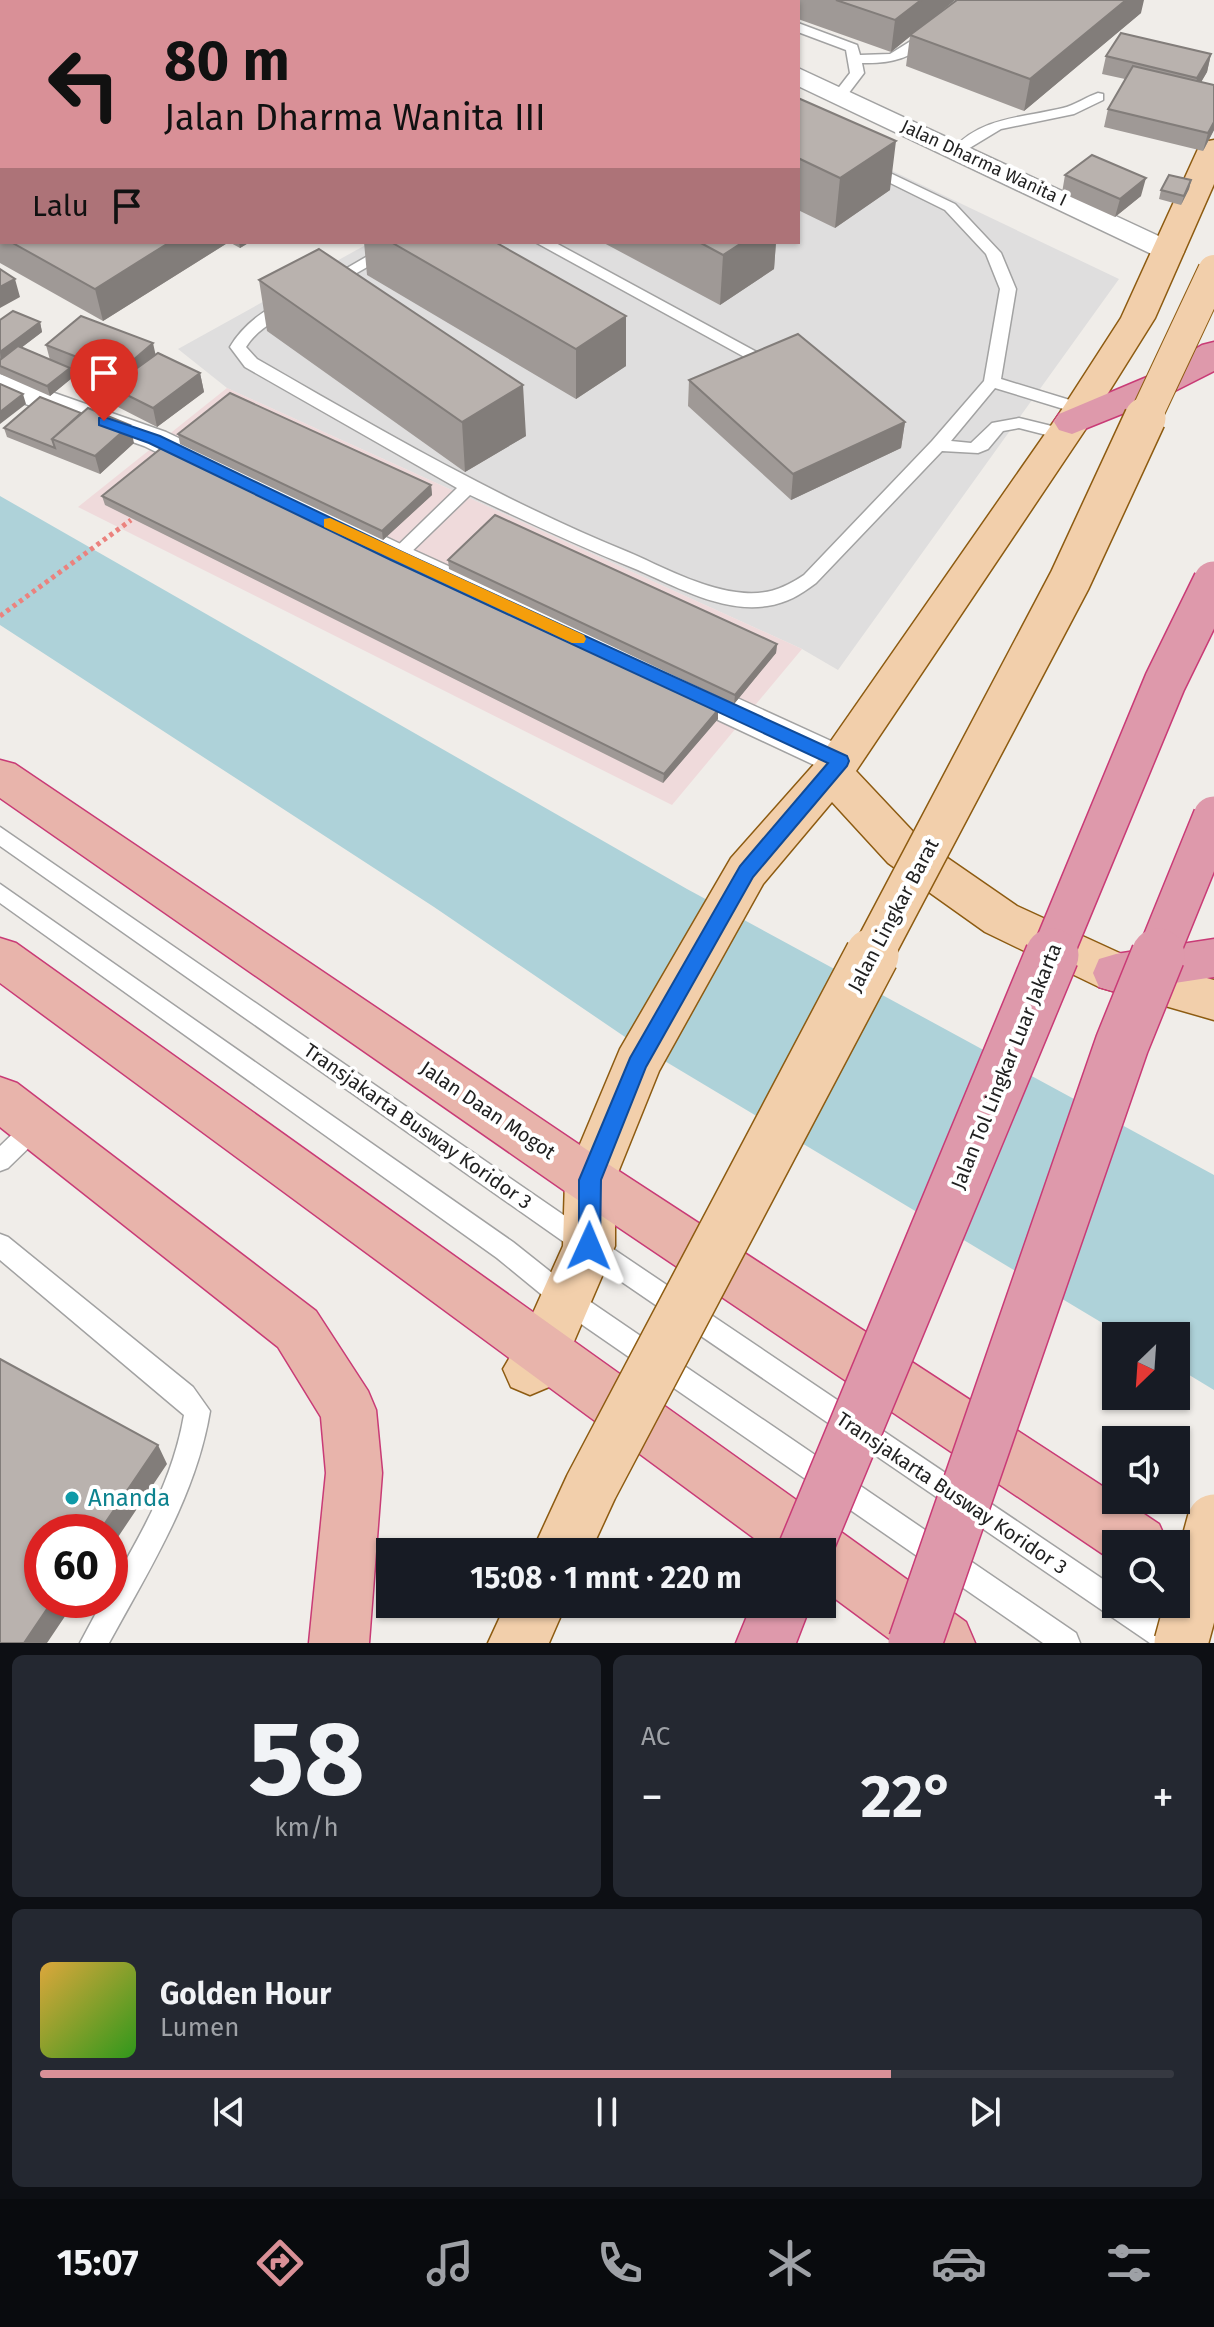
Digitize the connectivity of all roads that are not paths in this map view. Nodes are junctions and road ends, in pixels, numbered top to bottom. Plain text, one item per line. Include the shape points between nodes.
1 (800, 28) edge
2 (938, 28) edge
3 (854, 59) junction
4 (800, 77) edge
5 (840, 95) junction
6 (1098, 97) dead end
7 (1214, 149) edge
8 (958, 151) junction
9 (852, 158) edge
10 (399, 244) edge
11 (547, 244) edge
12 (1170, 252) junction
13 (1214, 271) edge
14 (1214, 353) edge
15 (756, 356) edge
16 (992, 382) junction
17 (0, 384) edge
18 (1071, 422) junction
19 (938, 445) junction
20 (468, 487) junction
21 (397, 556) junction
22 (1214, 582) edge
23 (836, 767) junction
24 (0, 776) edge
25 (1214, 817) edge
26 (0, 835) edge
27 (0, 892) edge
28 (0, 957) edge
29 (1214, 958) edge
30 (1116, 973) junction
31 (1214, 1000) edge
32 (12, 1128) edge
33 (590, 1180) junction
34 (0, 1245) edge
35 (589, 1246) junction
36 (567, 1300) junction
37 (537, 1359) junction
38 (1214, 1521) edge
39 (1118, 1530) edge
40 (567, 1538) edge
41 (800, 1538) edge
42 (810, 1538) edge
43 (836, 1563) edge
44 (1190, 1578) edge
45 (1102, 1594) edge
46 (1214, 1594) edge
47 (530, 1618) edge
48 (776, 1618) edge
49 (1137, 1618) edge
50 (94, 1643) edge
51 (339, 1643) edge
52 (518, 1643) edge
53 (766, 1643) edge
54 (915, 1643) edge
55 (945, 1643) edge
56 (1066, 1643) edge
57 (1174, 1643) edge
58 (1181, 1643) edge

1 - 3 lane via 846,44
2 - 3 lane via 904,56
3 - 5 lane via 857,73
4 - 5 street, Jalan Dharma Wanita I
5 - 8 street, Jalan Dharma Wanita I
6 - 8 lane via 1072,110 1009,120 970,137
7 - 12 main road
8 - 12 street, Jalan Dharma Wanita I
9 - 16 lane via 950,207 993,253 1008,289
10 - 20 lane via 254,326 238,347 251,363
11 - 15 lane
12 - 18 main road via 1138,318
13 - 40 main road, Jalan Lingkar Barat, bridge via 1070,580
14 - 18 highway via 1179,375
16 - 18 lane
16 - 19 lane
17 - 21 street via 155,439
18 - 19 lane via 998,427 972,449
18 - 23 main road
19 - 20 lane via 810,579 789,594 765,600 707,592
20 - 21 lane
21 - 23 street
22 - 42 highway, Jalan Tol Lingkar Luar Jakarta, bridge via 1165,682
23 - 30 main road via 904,851 989,911
23 - 33 main road via 747,871 637,1064
24 - 33 highway, Jalan Daan Mogot
25 - 54 highway, bridge via 1122,1044
26 - 35 lane, Transjakarta Busway Koridor 3
27 - 36 lane via 505,1250
28 - 37 highway
29 - 30 highway
30 - 31 main road
32 - 51 highway via 297,1329 348,1410 354,1473
33 - 35 main road
33 - 39 highway, Jalan Daan Mogot
34 - 50 lane via 197,1411 194,1444 175,1492
35 - 36 main road
35 - 45 lane, Transjakarta Busway Koridor 3
36 - 37 main road
36 - 56 lane
37 - 41 highway
38 - 58 main road, bridge
43 - 55 highway
44 - 46 highway
47 - 52 main road
48 - 53 highway
49 - 57 lane, Transjakarta Busway Koridor 3

